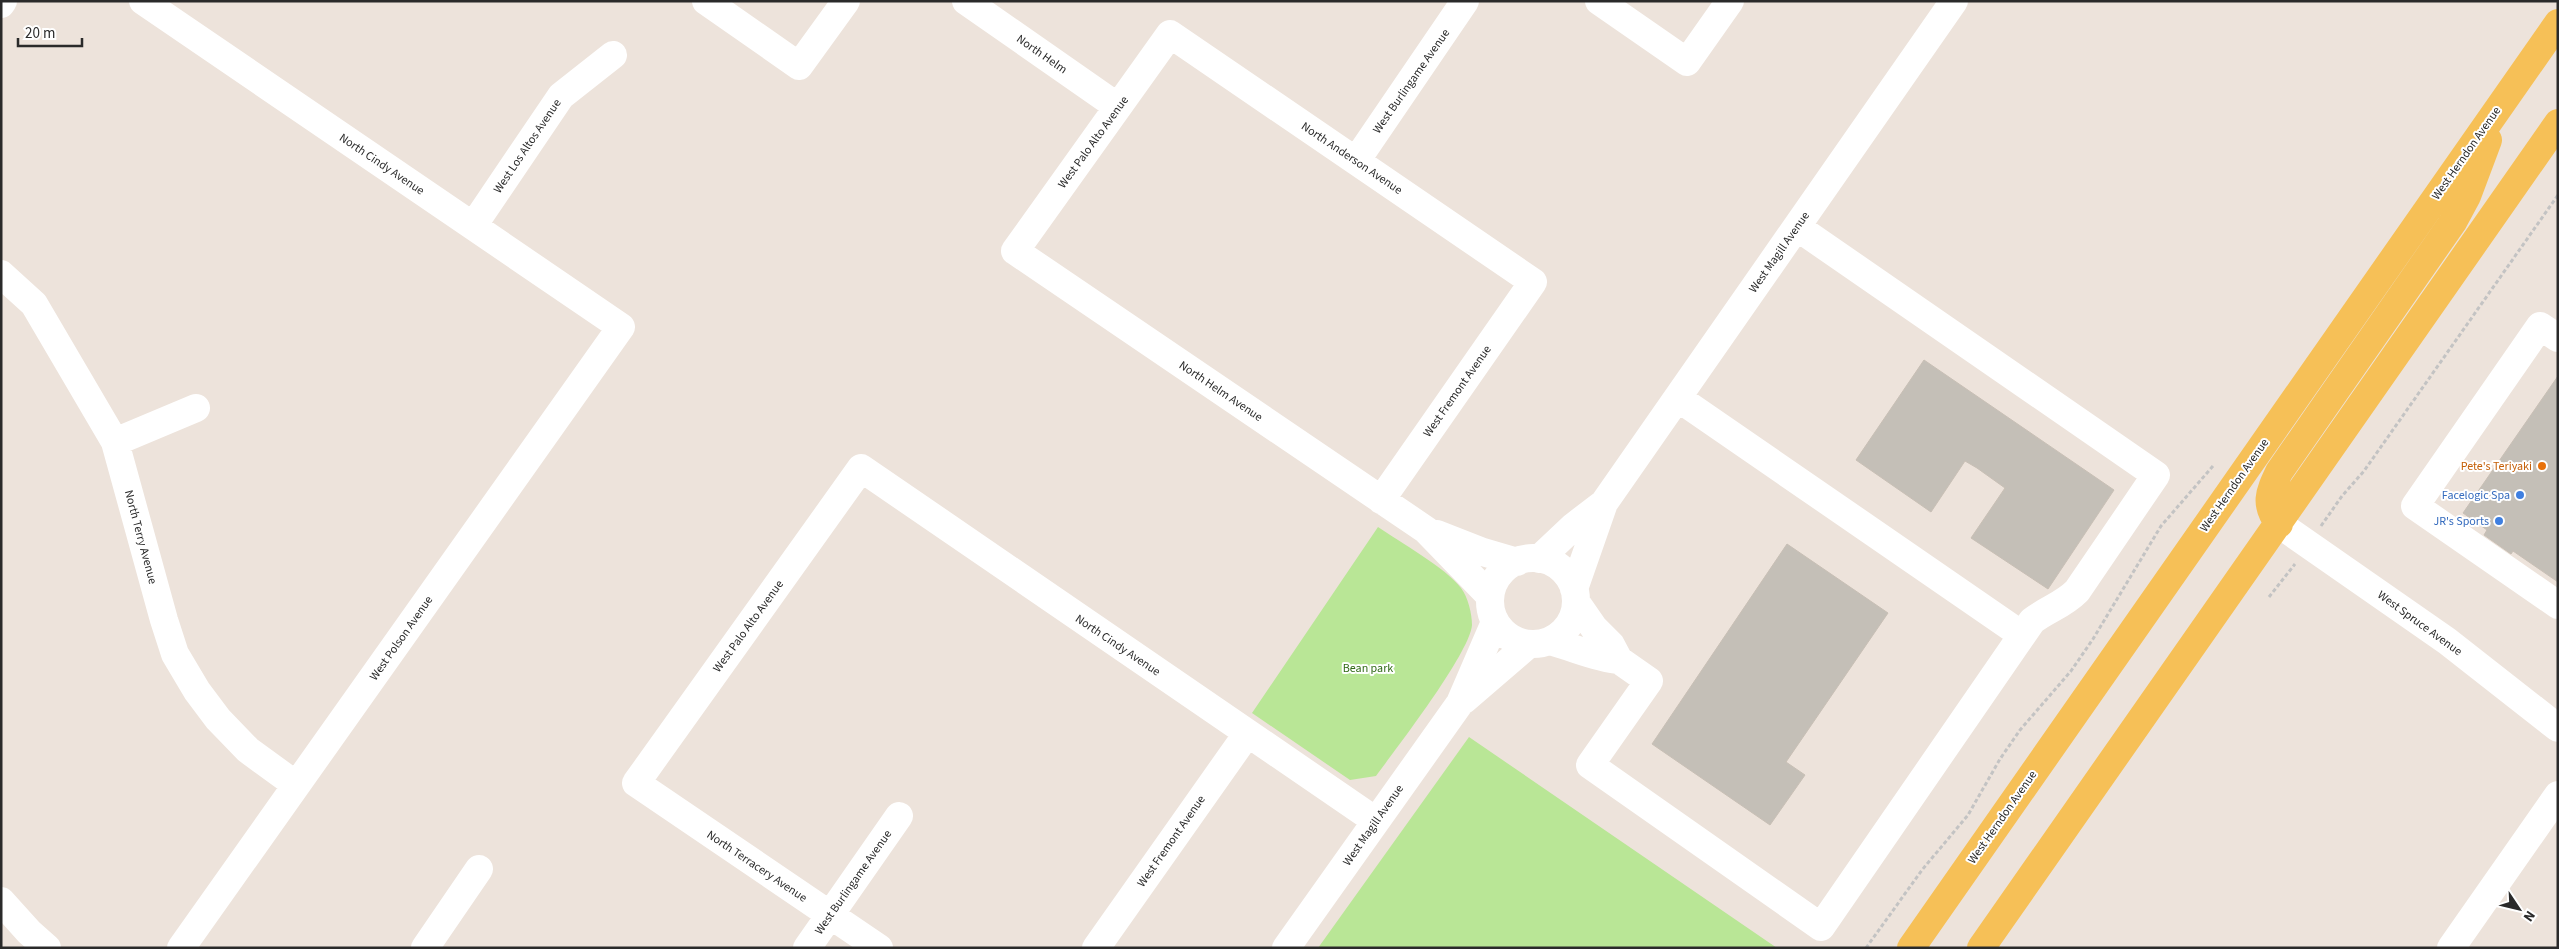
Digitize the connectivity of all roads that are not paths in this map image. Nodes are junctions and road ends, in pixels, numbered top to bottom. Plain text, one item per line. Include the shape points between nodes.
1 (143, 1) edge
2 (706, 1) edge
3 (846, 1) edge
4 (966, 1) edge
5 (1465, 1) edge
6 (1599, 1) edge
7 (1730, 1) edge
8 (1954, 1) edge
9 (2558, 23) edge
10 (1170, 34) joint
11 (613, 55) dead end
12 (2501, 103) junction
13 (1118, 107) junction
14 (2558, 123) edge
15 (1356, 161) junction
16 (473, 226) junction
17 (1797, 227) junction
18 (1015, 251) joint
19 (1, 274) edge
20 (1533, 282) joint
21 (620, 327) joint
22 (2558, 338) edge
23 (1678, 398) junction
24 (196, 408) dead end
25 (115, 442) junction
26 (861, 468) joint
27 (1381, 500) junction
28 (1604, 503) junction
29 (2279, 524) junction
30 (1426, 530) junction
31 (1528, 560) junction
32 (1575, 596) junction
33 (2558, 605) edge
34 (1493, 609) junction
35 (2022, 634) junction
36 (1539, 643) junction
37 (1619, 660) junction
38 (1460, 703) junction
39 (2558, 728) edge
40 (1247, 734) junction
41 (636, 783) joint
42 (296, 785) junction
43 (2558, 795) edge
44 (899, 816) dead end
45 (1376, 821) junction
46 (479, 869) dead end
47 (1, 901) edge
48 (830, 915) junction
49 (47, 948) edge
50 (181, 948) edge
51 (425, 948) edge
52 (807, 948) edge
53 (879, 948) edge
54 (1096, 948) edge
55 (1286, 948) edge
56 (1911, 948) edge
57 (1981, 948) edge
58 (2451, 948) edge

1 - 16 street, North Cindy Avenue
2 - 3 street via 799,66
4 - 13 street, North Helm
5 - 15 street, West Burlingame Avenue
6 - 7 street via 1687,62
8 - 17 street, West Magill Avenue
9 - 12 main road, West Herndon Avenue
10 - 13 street, West Palo Alto Avenue
10 - 15 street, North Anderson Avenue
11 - 16 street, West Los Altos Avenue via 561,96
12 - 29 main road via 2467,196 2453,222 2279,472 2271,488 2269,502 2270,512
12 - 56 main road, West Herndon Avenue
13 - 18 street, West Palo Alto Avenue
14 - 29 main road
15 - 20 street, North Anderson Avenue
16 - 21 street, North Cindy Avenue
17 - 23 street, West Magill Avenue
17 - 35 street via 2156,475 2077,591 2064,604 2042,613
18 - 27 street, North Helm Avenue
19 - 25 street, North Terry Avenue via 34,304
20 - 27 street, West Fremont Avenue
21 - 42 street, West Polson Avenue
22 - 33 street via 2540,326 2415,506
23 - 28 street, West Magill Avenue
23 - 35 street
24 - 25 street
25 - 42 street, North Terry Avenue via 175,654 197,692 218,719 248,750
26 - 40 street, North Cindy Avenue
26 - 41 street, West Palo Alto Avenue
27 - 30 street, North Helm Avenue
28 - 31 street, West Magill Avenue
28 - 32 street, West Magill Avenue
29 - 39 street, West Spruce Avenue via 2447,641
29 - 57 main road
30 - 31 street, North Helm Avenue via 1483,552
30 - 34 street, North Helm Avenue
31 - 32 street via 1554,564 1566,575
31 - 34 street via 1504,569 1495,582
32 - 36 street via 1573,617 1566,630
32 - 37 street
34 - 36 street via 1509,637
34 - 38 street, West Magill Avenue
35 - 37 street via 1821,927 1590,765 1649,681
36 - 37 street
36 - 38 street, West Magill Avenue
38 - 45 street, West Magill Avenue
40 - 45 street, North Cindy Avenue
40 - 54 street, West Fremont Avenue
41 - 48 street, North Terracery Avenue
42 - 50 street, West Polson Avenue
43 - 58 street
44 - 48 street, West Burlingame Avenue
45 - 55 street, West Magill Avenue
46 - 51 street
47 - 49 street
48 - 52 street, West Burlingame Avenue
48 - 53 street, North Terracery Avenue

